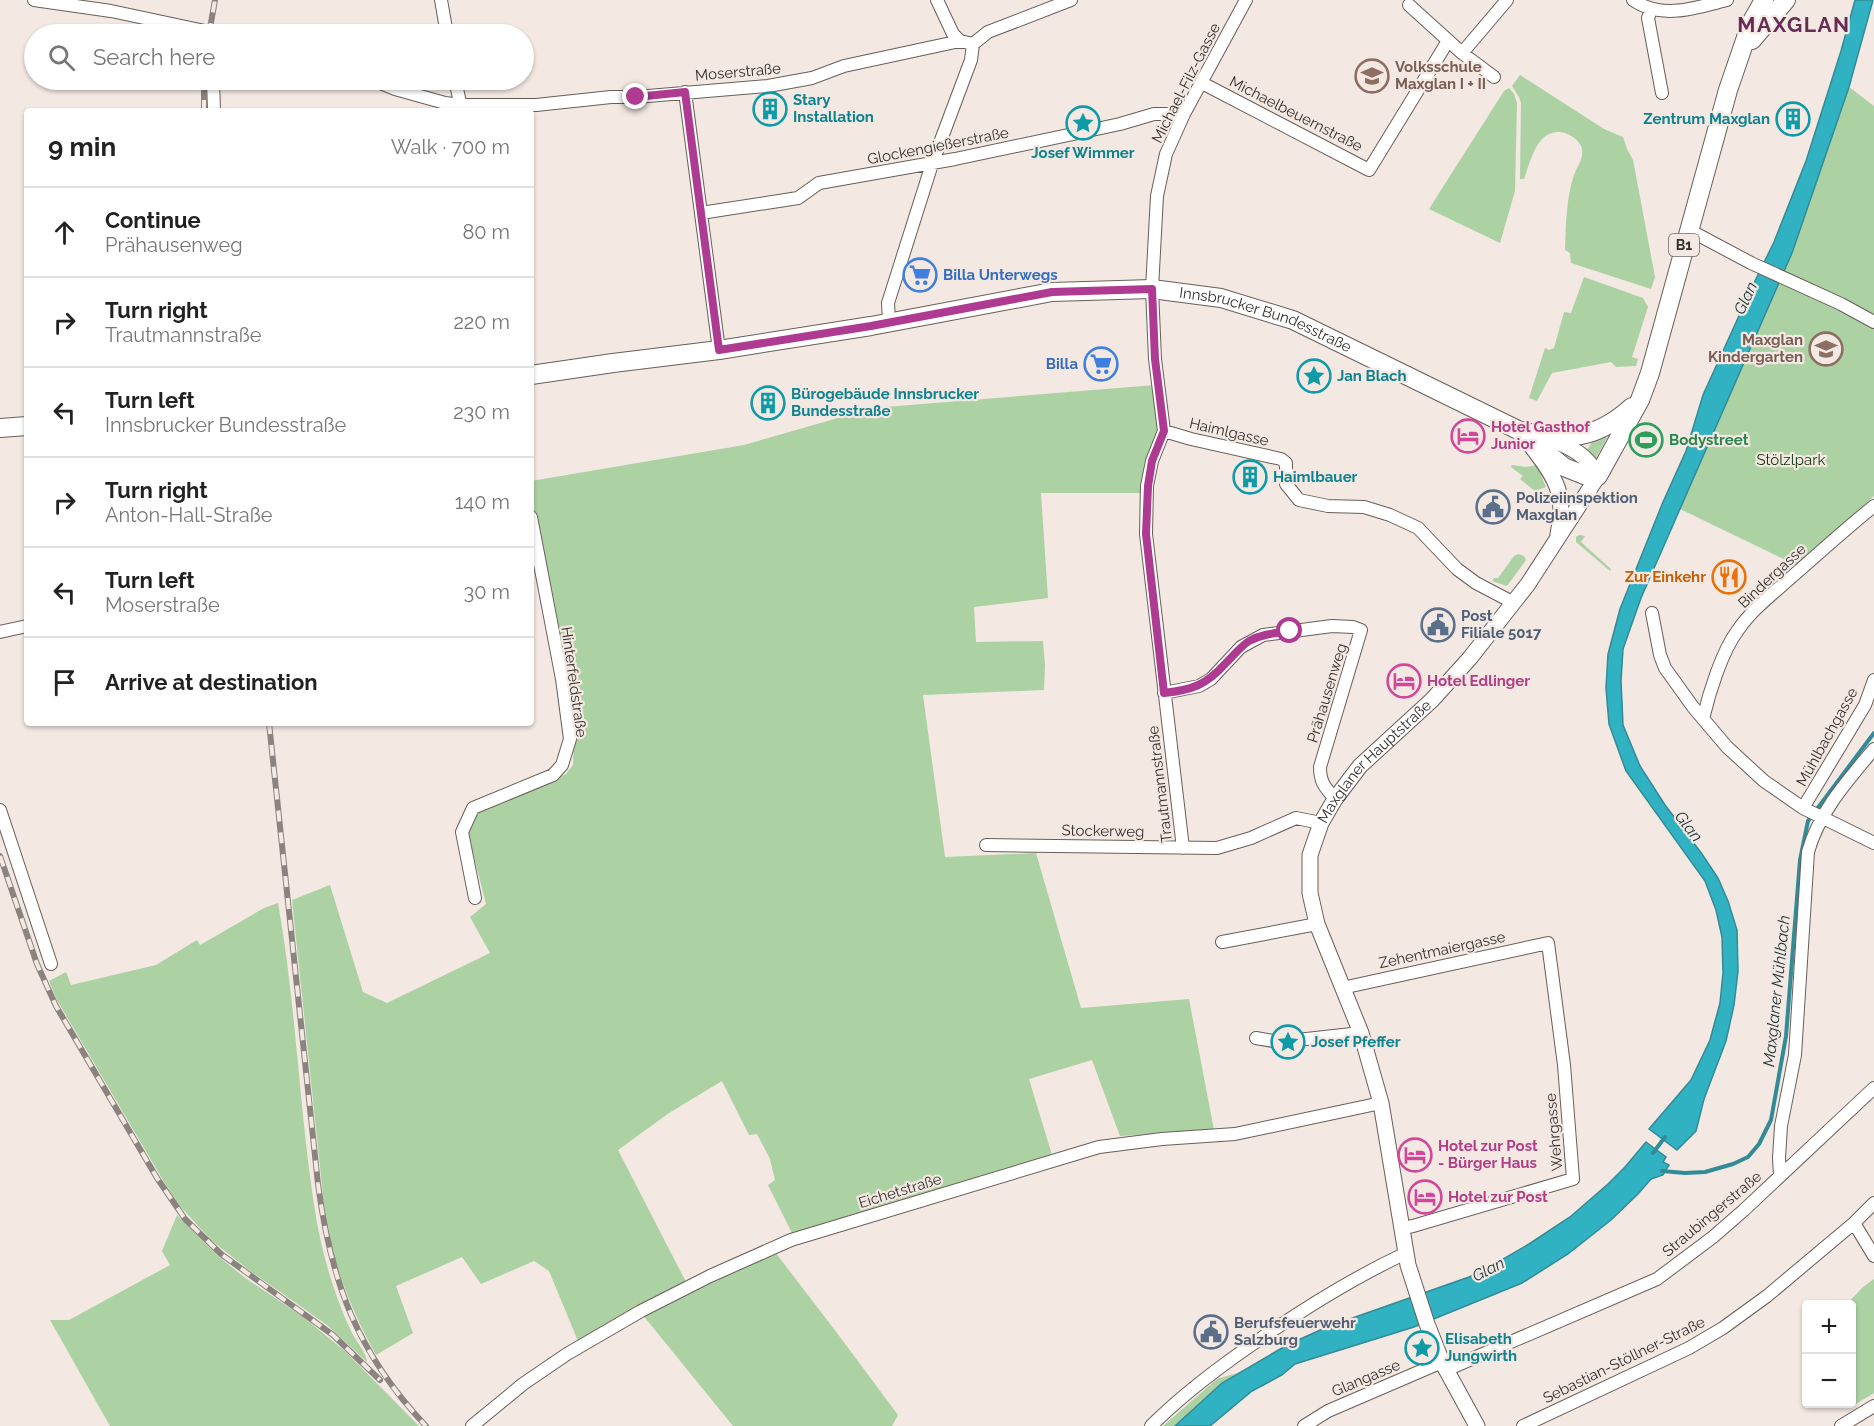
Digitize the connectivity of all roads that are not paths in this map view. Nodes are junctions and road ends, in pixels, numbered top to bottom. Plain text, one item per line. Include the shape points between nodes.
1 (34, 0) edge
2 (441, 0) edge
3 (937, 0) edge
4 (1071, 0) edge
5 (1246, 0) edge
6 (1507, 0) edge
7 (1633, 0) edge
8 (1727, 0) edge
9 (1764, 0) edge
10 (1786, 0) edge
11 (1409, 5) dead end
12 (1651, 10) junction
13 (171, 24) edge
14 (445, 24) edge
15 (960, 41) junction
16 (1448, 41) junction
17 (973, 44) junction
18 (1462, 53) junction
19 (1742, 53) junction
20 (1494, 76) dead end
21 (1202, 83) junction
22 (213, 90) edge
23 (401, 90) edge
24 (457, 90) edge
25 (685, 92) junction
26 (1662, 93) dead end
27 (214, 108) edge
28 (461, 108) edge
29 (1184, 114) junction
30 (932, 164) junction
31 (701, 213) junction
32 (1689, 230) junction
33 (1152, 289) junction
34 (889, 322) junction
35 (1874, 322) edge
36 (719, 350) junction
37 (534, 375) edge
38 (1640, 400) junction
39 (24, 426) edge
40 (0, 428) edge
41 (1518, 430) junction
42 (1164, 431) junction
43 (1541, 436) junction
44 (1598, 476) junction
45 (1874, 506) edge
46 (534, 533) edge
47 (1557, 538) junction
48 (1514, 603) junction
49 (1652, 613) dead end
50 (24, 627) edge
51 (0, 632) edge
52 (1874, 680) edge
53 (1164, 693) junction
54 (1703, 719) junction
55 (1874, 749) edge
56 (1335, 799) junction
57 (0, 810) edge
58 (1812, 813) junction
59 (1321, 823) junction
60 (1874, 843) edge
61 (986, 845) dead end
62 (1183, 848) junction
63 (475, 898) dead end
64 (1317, 924) junction
65 (1222, 942) dead end
66 (1548, 943) joint
67 (51, 964) dead end
68 (1342, 988) junction
69 (1361, 1034) junction
70 (1256, 1038) dead end
71 (1874, 1088) edge
72 (1381, 1103) junction
73 (1779, 1176) junction
74 (1874, 1203) edge
75 (1854, 1222) junction
76 (1402, 1228) junction
77 (1406, 1253) junction
78 (1874, 1256) edge
79 (1444, 1366) junction
80 (1874, 1406) edge
81 (472, 1426) edge
82 (1151, 1426) edge
83 (1304, 1426) edge
84 (1477, 1426) edge
85 (1523, 1426) edge
86 (1841, 1426) edge

1 - 13 street
2 - 14 street
3 - 15 street via 952,34
4 - 17 street via 988,32
5 - 21 street, Michael-Filz-Gasse
6 - 18 street
7 - 12 street
8 - 12 street via 1692,9
9 - 19 main road, Innsbrucker Bundesstraße / B1 via 1751,23
10 - 19 main road, Innsbrucker Bundesstraße / B1
11 - 16 street
12 - 26 street via 1648,18
15 - 17 street, Moserstraße
15 - 25 street, Moserstraße via 844,66 812,78 768,86
16 - 18 street
16 - 21 street, Michaelbeuernstraße via 1370,170
17 - 30 street
18 - 20 street
19 - 32 main road, Innsbrucker Bundesstraße / B1
21 - 29 street, Michael-Filz-Gasse
22 - 27 street
23 - 28 street, Moserstraße
24 - 28 street
25 - 28 street, Moserstraße
25 - 31 street
29 - 30 street, Glockengießerstraße via 1154,114
29 - 33 street, Michael-Filz-Gasse via 1166,154 1157,196
30 - 31 street, Glockengießerstraße via 819,183 798,198
30 - 34 street via 888,303
31 - 36 street
32 - 35 street
32 - 38 main road, Innsbrucker Bundesstraße / B1
33 - 34 main road, Innsbrucker Bundesstraße / B1 via 1052,292
33 - 41 main road, Innsbrucker Bundesstraße / B1 via 1221,298 1293,320
33 - 42 street, Trautmannstraße
34 - 36 main road, Innsbrucker Bundesstraße / B1
36 - 37 main road, Innsbrucker Bundesstraße / B1
38 - 43 main road, Innsbrucker Bundesstraße / B1 via 1599,431 1562,438
38 - 44 main road, Innsbrucker Bundesstraße
39 - 40 main road
41 - 43 main road, Innsbrucker Bundesstraße / B1
41 - 44 main road, Innsbrucker Bundesstraße / B1 via 1564,467
41 - 47 street via 1558,487 1561,522
42 - 48 street, Haimlgasse via 1281,459 1286,463 1287,484 1299,501 1364,507 1390,514 1418,528 1476,583
42 - 53 street, Trautmannstraße via 1152,461 1146,534
43 - 44 street, B1 via 1581,453
44 - 47 street, Maxglaner Hauptstraße
45 - 54 street, Bindergasse via 1737,630 1725,653
46 - 63 street, Hinterfeldstraße via 570,739 562,765 553,775 472,808 462,832
47 - 48 street, Maxglaner Hauptstraße
48 - 56 street, Maxglaner Hauptstraße via 1470,658 1360,766
49 - 54 street via 1665,668
50 - 51 street
52 - 58 street, Mühlbachgasse
53 - 56 street, Prähausenweg via 1199,686 1241,647 1263,635 1344,625 1361,630 1320,767 1320,778
53 - 62 street, Trautmannstraße
54 - 58 street via 1726,747 1764,781
55 - 58 street, Mühlbachgasse
56 - 59 street, Maxglaner Hauptstraße
57 - 67 street
58 - 60 street
58 - 73 street, Mühlbachgasse via 1794,1055 1781,1126
59 - 62 street, Stockerweg via 1296,818 1232,845
59 - 64 street, Maxglaner Hauptstraße via 1310,855 1310,893
61 - 62 street, Stockerweg
64 - 65 street
64 - 68 street, Maxglaner Hauptstraße
66 - 68 street, Zehentmaiergasse
66 - 76 street, Wehrgasse via 1564,1065 1573,1179
68 - 69 street, Maxglaner Hauptstraße
69 - 70 street via 1279,1042
69 - 72 street, Maxglaner Hauptstraße
71 - 73 street, Straubingerstraße
72 - 76 street, Maxglaner Hauptstraße
72 - 81 street, Eichetstraße via 1235,1134 1099,1147 791,1240 622,1321 523,1384
73 - 79 street, Straubingerstraße via 1713,1238 1657,1279
74 - 75 street, Sebastian-Stöllner-Straße
75 - 78 street
75 - 85 street, Sebastian-Stöllner-Straße via 1723,1328
76 - 77 street, Maxglaner Hauptstraße
77 - 79 street, Maxglaner Hauptstraße
77 - 82 street via 1336,1289 1225,1362
79 - 83 street, Glangasse via 1328,1411
79 - 84 street, Maxglaner Hauptstraße
80 - 86 street

